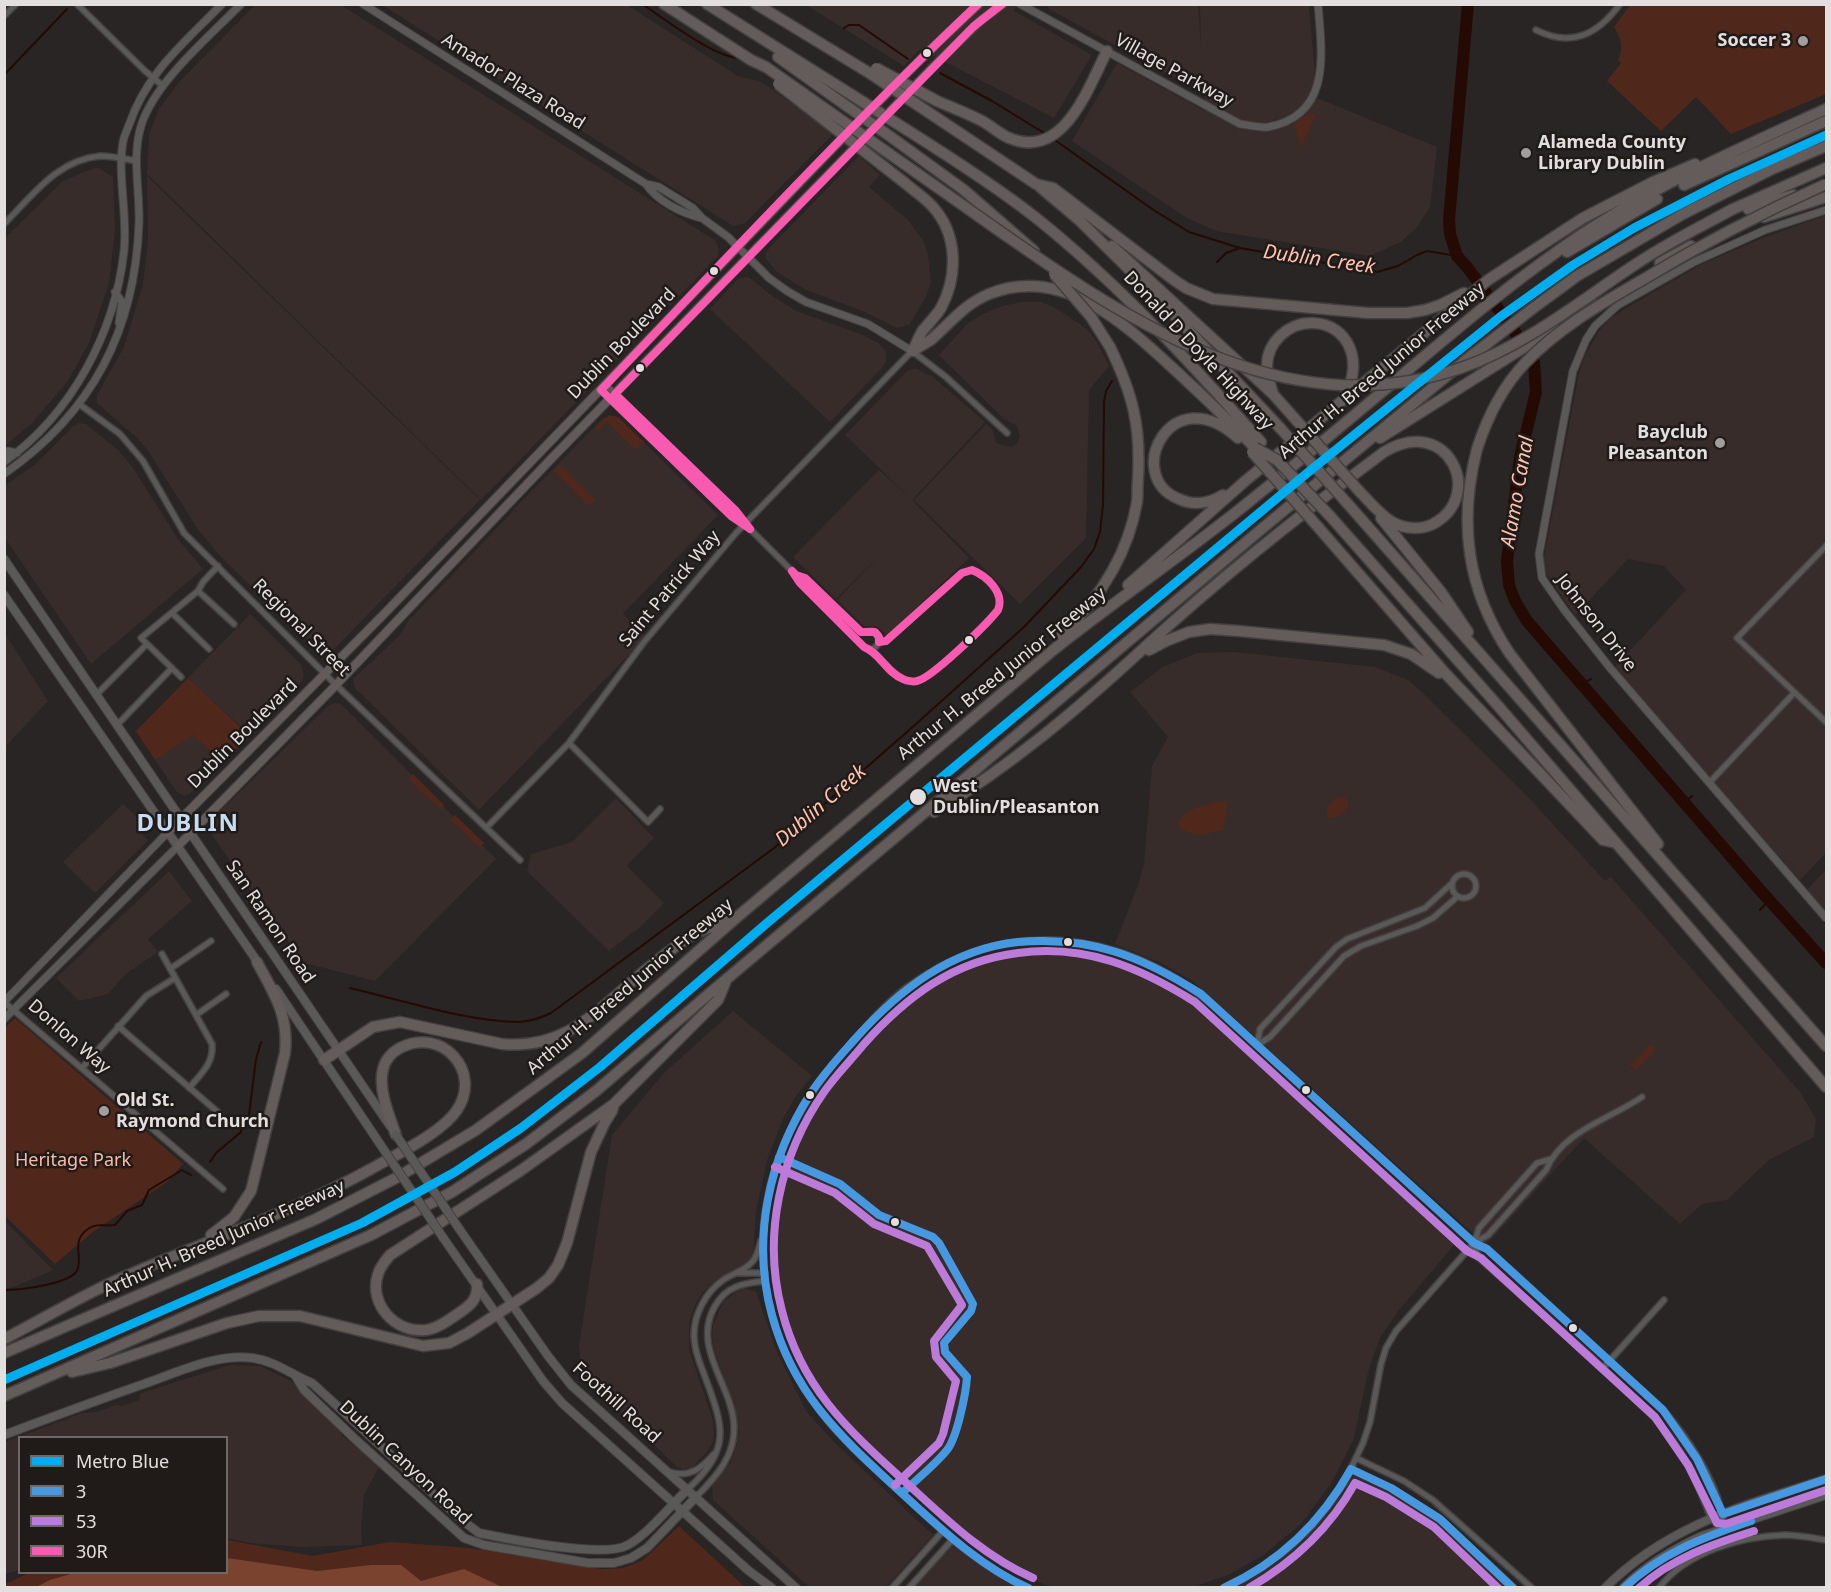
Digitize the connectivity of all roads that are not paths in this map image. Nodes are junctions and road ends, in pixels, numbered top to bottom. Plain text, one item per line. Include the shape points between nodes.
1 (16, 4) edge
2 (77, 4) edge
3 (222, 4) edge
4 (241, 4) edge
5 (363, 4) edge
6 (664, 4) edge
7 (707, 4) edge
8 (756, 4) edge
9 (979, 4) edge
10 (1003, 4) edge
11 (1020, 4) edge
12 (1038, 4) edge
13 (1318, 4) edge
14 (1620, 4) edge
15 (1040, 15) junction
16 (4, 16) edge
17 (1536, 30) dead end
18 (765, 41) junction
19 (1107, 51) junction
20 (751, 60) junction
21 (871, 71) junction
22 (153, 77) junction
23 (163, 86) junction
24 (1827, 109) edge
25 (1827, 121) edge
26 (1827, 146) edge
27 (123, 158) junction
28 (1719, 158) junction
29 (137, 160) junction
30 (1827, 168) edge
31 (1036, 184) junction
32 (1827, 184) edge
33 (1827, 197) edge
34 (1749, 206) junction
35 (1827, 210) edge
36 (1079, 220) junction
37 (4, 224) edge
38 (738, 247) junction
39 (748, 258) junction
40 (1544, 261) junction
41 (115, 292) junction
42 (1456, 301) junction
43 (119, 331) junction
44 (912, 351) junction
45 (604, 387) junction
46 (1273, 394) junction
47 (613, 397) junction
48 (79, 404) junction
49 (1327, 414) junction
50 (1007, 434) dead end
51 (1256, 447) junction
52 (1359, 449) junction
53 (17, 453) junction
54 (4, 454) edge
55 (4, 462) edge
56 (4, 474) edge
57 (1244, 482) junction
58 (1360, 492) junction
59 (492, 501) junction
60 (479, 515) junction
61 (492, 522) junction
62 (745, 524) junction
63 (477, 537) junction
64 (1827, 546) edge
65 (4, 559) edge
66 (218, 567) junction
67 (796, 575) junction
68 (198, 591) junction
69 (4, 595) edge
70 (172, 613) junction
71 (1098, 614) junction
72 (234, 624) dead end
73 (865, 632) junction
74 (1469, 641) junction
75 (861, 642) junction
76 (147, 644) junction
77 (209, 649) dead end
78 (1052, 651) junction
79 (1131, 661) junction
80 (172, 668) junction
81 (325, 674) junction
82 (181, 677) dead end
83 (336, 685) junction
84 (1794, 693) junction
85 (96, 695) junction
86 (1489, 720) junction
87 (1827, 722) edge
88 (117, 725) junction
89 (569, 743) junction
90 (1709, 783) junction
91 (660, 809) dead end
92 (181, 819) junction
93 (486, 828) junction
94 (906, 829) junction
95 (168, 833) junction
96 (191, 833) junction
97 (1616, 843) junction
98 (177, 847) junction
99 (520, 860) dead end
100 (1663, 861) junction
101 (1451, 884) junction
102 (1458, 897) junction
103 (736, 918) junction
104 (1827, 918) edge
105 (211, 941) dead end
106 (162, 954) dead end
107 (257, 962) junction
108 (170, 969) junction
109 (175, 978) junction
110 (726, 982) junction
111 (226, 994) dead end
112 (5, 1002) edge
113 (14, 1010) junction
114 (196, 1015) junction
115 (4, 1019) edge
116 (118, 1026) junction
117 (1257, 1045) junction
118 (1827, 1046) edge
119 (338, 1050) junction
120 (324, 1060) junction
121 (82, 1068) junction
122 (1817, 1076) junction
123 (1827, 1087) edge
124 (189, 1088) junction
125 (1642, 1096) dead end
126 (1827, 1098) edge
127 (614, 1104) junction
128 (220, 1114) dead end
129 (396, 1135) junction
130 (1551, 1159) junction
131 (429, 1183) joint
132 (223, 1189) dead end
133 (413, 1192) joint
134 (764, 1232) junction
135 (1474, 1243) junction
136 (185, 1251) junction
137 (739, 1273) junction
138 (765, 1273) junction
139 (765, 1281) junction
140 (477, 1284) junction
141 (1664, 1300) dead end
142 (512, 1305) junction
143 (497, 1314) junction
144 (4, 1339) edge
145 (4, 1353) edge
146 (1610, 1360) junction
147 (1603, 1368) junction
148 (57, 1374) junction
149 (296, 1377) junction
150 (4, 1396) edge
151 (4, 1436) edge
152 (719, 1448) junction
153 (1356, 1458) junction
154 (1351, 1469) junction
155 (669, 1472) junction
156 (1827, 1479) edge
157 (688, 1489) junction
158 (1827, 1495) edge
159 (697, 1496) junction
160 (673, 1503) junction
161 (682, 1511) junction
162 (1723, 1514) junction
163 (1712, 1518) junction
164 (1722, 1530) junction
165 (943, 1531) junction
166 (953, 1539) junction
167 (1827, 1540) edge
168 (772, 1587) edge
169 (796, 1587) edge
170 (892, 1587) edge
171 (909, 1587) edge
172 (1029, 1587) edge
173 (1223, 1587) edge
174 (1514, 1587) edge
175 (1532, 1587) edge
176 (1605, 1587) edge
177 (1623, 1587) edge
178 (1659, 1587) edge

1 - 16 street
2 - 22 street
3 - 22 street
4 - 23 street
5 - 38 street, Amador Plaza Road via 646,184 659,187 693,208
6 - 20 highway
7 - 18 highway, Donald D Doyle Highway
8 - 21 highway, Donald D Doyle Highway
9 - 38 main road, Dublin Boulevard
10 - 39 main road, Dublin Boulevard via 936,64
11 - 15 street, Village Parkway
12 - 15 street
13 - 19 street, Village Parkway via 1322,64 1318,89 1310,105 1299,114 1266,127 1240,124
14 - 17 street via 1606,22 1588,33 1555,38
15 - 19 street, Village Parkway
18 - 51 highway, Donald D Doyle Highway, bridge via 999,190 1072,248 1175,345
18 - 78 highway, bridge via 770,52 964,190 1034,252 1079,302 1110,347 1135,417 1140,454 1137,499 1125,545 1107,581
19 - 21 highway, bridge via 1072,119 1063,129 1041,140 1019,141
20 - 34 highway, bridge via 1112,306 1234,365 1310,384 1347,387 1400,383 1481,361 1528,336 1648,257 1733,209
20 - 44 highway, bridge via 905,183 934,208 944,223 953,257 948,294
21 - 31 highway, Donald D Doyle Highway, bridge
22 - 23 street
22 - 27 street via 132,114 123,141
23 - 29 street via 141,123
24 - 28 highway, Arthur H. Breed Junior Freeway
25 - 40 highway via 1694,179 1565,254
26 - 52 highway via 1683,214 1577,276 1494,338
27 - 29 street
27 - 37 street via 95,157 61,168
27 - 41 street via 124,251
28 - 40 highway, Arthur H. Breed Junior Freeway via 1620,211
28 - 42 highway via 1683,168 1607,204
29 - 43 street via 136,267
30 - 34 highway
31 - 36 highway, Donald D Doyle Highway
31 - 42 highway via 1053,188 1174,280 1213,299 1389,314
32 - 34 highway
32 - 100 highway, bridge via 1676,260 1554,336 1506,387 1489,418 1468,489 1467,533 1473,572 1491,622 1510,654 1663,852
33 - 52 highway via 1731,229 1687,249
35 - 90 street, Johnson Drive via 1724,248 1673,272 1618,305 1595,326 1573,371 1539,554 1542,578 1605,662
36 - 46 highway via 1126,257
36 - 74 highway, Donald D Doyle Highway, bridge via 1281,429
38 - 39 street, Amador Plaza Road
38 - 45 main road, Dublin Boulevard
39 - 44 street, Amador Plaza Road via 769,278 806,302 868,324
39 - 47 main road, Dublin Boulevard
40 - 71 highway, Arthur H. Breed Junior Freeway via 1225,522
41 - 43 street via 122,302
41 - 53 street via 103,335 87,367 42,429
42 - 49 highway
43 - 48 street via 111,352
44 - 50 street, Amador Plaza Road via 946,376
44 - 51 highway via 931,339 956,314 990,294 1031,286 1070,293 1106,313 1143,341
44 - 62 street, Saint Patrick Way
45 - 47 street
45 - 59 main road, Dublin Boulevard
46 - 49 highway via 1267,365 1277,339 1301,324 1324,325 1344,338 1354,359 1351,384
46 - 58 highway, bridge
47 - 61 main road, Dublin Boulevard
47 - 62 street via 736,511
48 - 56 street via 47,441
48 - 66 street, Regional Street via 120,434 132,448 184,533
49 - 57 highway
51 - 57 highway via 1221,424 1198,418 1173,425 1157,446 1154,457 1159,481 1174,497 1185,502 1207,502
51 - 86 highway, bridge via 1318,527
51 - 97 highway, bridge via 1277,460 1330,516
52 - 94 highway
53 - 54 street
53 - 55 street
57 - 71 highway
58 - 74 highway via 1441,592 1468,633
58 - 79 highway via 1387,518 1416,528 1440,520 1450,511 1456,499 1458,477 1450,458 1432,444 1414,441 1395,445 1278,535
59 - 60 main road, Dublin Boulevard
59 - 61 main road via 487,516
60 - 63 main road
60 - 81 main road, Dublin Boulevard
61 - 63 main road, Dublin Boulevard
62 - 67 street
62 - 89 street, Saint Patrick Way via 644,642
63 - 83 main road, Dublin Boulevard
64 - 84 street via 1737,638
65 - 85 main road, San Ramon Road
66 - 68 street
66 - 81 street, Regional Street
67 - 73 street via 805,578
67 - 75 street
68 - 70 street
68 - 72 street
69 - 95 main road, San Ramon Road
70 - 76 street via 141,638
70 - 77 street
71 - 78 highway, Arthur H. Breed Junior Freeway
73 - 75 street
73 - 75 street via 877,634 879,644 870,650
74 - 100 highway
76 - 80 street
76 - 85 street
78 - 103 highway, Arthur H. Breed Junior Freeway
79 - 86 highway via 1166,641 1199,630 1384,645 1428,665
79 - 94 highway via 1030,747 962,796
80 - 82 street
80 - 88 street
81 - 83 street, Regional Street
81 - 92 main road, Dublin Boulevard
83 - 93 street, Regional Street
83 - 96 main road, Dublin Boulevard
84 - 87 street
84 - 90 street
85 - 88 main road, San Ramon Road
86 - 97 highway via 1603,840
88 - 92 main road, San Ramon Road
89 - 91 street via 648,822
89 - 93 street, Saint Patrick Way
90 - 104 street, Johnson Drive
92 - 95 main road, Dublin Boulevard
92 - 96 main road, San Ramon Road
93 - 99 street, Regional Street
94 - 110 highway
95 - 98 main road, San Ramon Road
95 - 112 street, Dublin Boulevard
96 - 98 main road, Dublin Boulevard
96 - 119 main road, San Ramon Road
97 - 122 highway
98 - 107 main road, San Ramon Road
98 - 113 street, Dublin Boulevard
100 - 118 highway
101 - 102 street
101 - 102 street via 1462,874 1474,879 1476,888 1472,896
101 - 117 street via 1425,908 1336,946 1260,1029
102 - 117 street via 1433,918 1344,956 1270,1038
103 - 119 highway via 691,936 590,1017 547,1041 517,1046 400,1022 374,1027
103 - 145 highway, Arthur H. Breed Junior Freeway via 582,1053 438,1154 316,1219
105 - 108 street
106 - 108 street
107 - 120 main road, San Ramon Road
107 - 136 highway via 287,1030 284,1060 256,1175 251,1191 234,1216
108 - 109 street
109 - 114 street
109 - 116 street via 146,996
110 - 127 highway via 718,1000
110 - 148 highway via 561,1119 452,1192 330,1255
111 - 114 street
112 - 113 street, Donlon Way
113 - 115 street, Dublin Boulevard
113 - 121 street, Donlon Way
114 - 124 street via 212,1044 213,1054
116 - 121 street
116 - 124 street
117 - 134 street via 1174,976 1142,959 1104,946 1060,940 1023,941 961,958 927,974 889,1003 813,1089 779,1157
117 - 135 street
119 - 120 highway
119 - 129 main road, San Ramon Road
120 - 133 main road, San Ramon Road, bridge
121 - 132 street, Donlon Way
122 - 123 highway
122 - 126 highway
124 - 128 street
125 - 130 street via 1589,1126
127 - 140 highway via 520,1171 390,1255 375,1286 380,1306 393,1322 425,1330 447,1321 474,1302
127 - 142 highway via 591,1152 558,1265 549,1278
129 - 131 main road, San Ramon Road, bridge
129 - 136 highway via 382,1088 383,1069 396,1050 418,1041 440,1046 457,1060 465,1089 457,1110 436,1130 343,1184
130 - 135 street via 1546,1170 1496,1227
130 - 135 street via 1537,1163 1479,1227
131 - 142 main road, Foothill Road, bridge
133 - 140 main road, Foothill Road, bridge
134 - 137 street via 756,1257
134 - 138 street
135 - 146 street via 1486,1249
135 - 147 street via 1478,1257
135 - 153 street via 1408,1317 1386,1348 1370,1422
136 - 144 highway via 122,1278
137 - 138 street
137 - 152 street via 724,1279 702,1302 694,1334 721,1432
138 - 139 street
139 - 159 street via 729,1290 712,1310 707,1337 731,1412 734,1434 721,1469
139 - 165 street via 784,1349 815,1405 847,1443
140 - 143 main road, Foothill Road
141 - 146 street
142 - 143 highway
142 - 155 main road, Foothill Road via 571,1385
143 - 148 highway via 449,1343 423,1346 300,1316 259,1316 103,1365
143 - 160 main road, Foothill Road via 557,1398
146 - 147 street
146 - 162 street via 1681,1431 1703,1467
147 - 163 street via 1642,1404 1673,1441 1692,1471
148 - 150 highway
149 - 151 main road, Dublin Canyon Road via 261,1359 219,1359
149 - 160 main road, Dublin Canyon Road via 312,1383 479,1533 604,1552 626,1547 640,1538
149 - 161 main road, Dublin Canyon Road via 304,1390 355,1439 464,1538 484,1545 588,1563 614,1563 647,1548
152 - 155 street via 694,1472
152 - 157 street via 714,1460
153 - 154 street
153 - 175 street via 1433,1500
154 - 173 street via 1328,1506 1299,1539 1258,1570
154 - 174 street via 1391,1488 1440,1520
155 - 157 main road, Foothill Road
156 - 162 main road
157 - 159 main road, Foothill Road
157 - 160 main road, Dublin Canyon Road
158 - 164 main road
159 - 161 main road, Dublin Canyon Road
159 - 169 main road, Foothill Road
160 - 161 main road, Foothill Road
161 - 168 main road, Foothill Road
162 - 163 main road
162 - 164 street
163 - 164 street
163 - 176 main road via 1645,1553
164 - 177 main road via 1664,1555
165 - 166 street
165 - 170 street
166 - 171 street
166 - 172 street via 994,1570
167 - 178 street via 1788,1535 1742,1541 1684,1564

